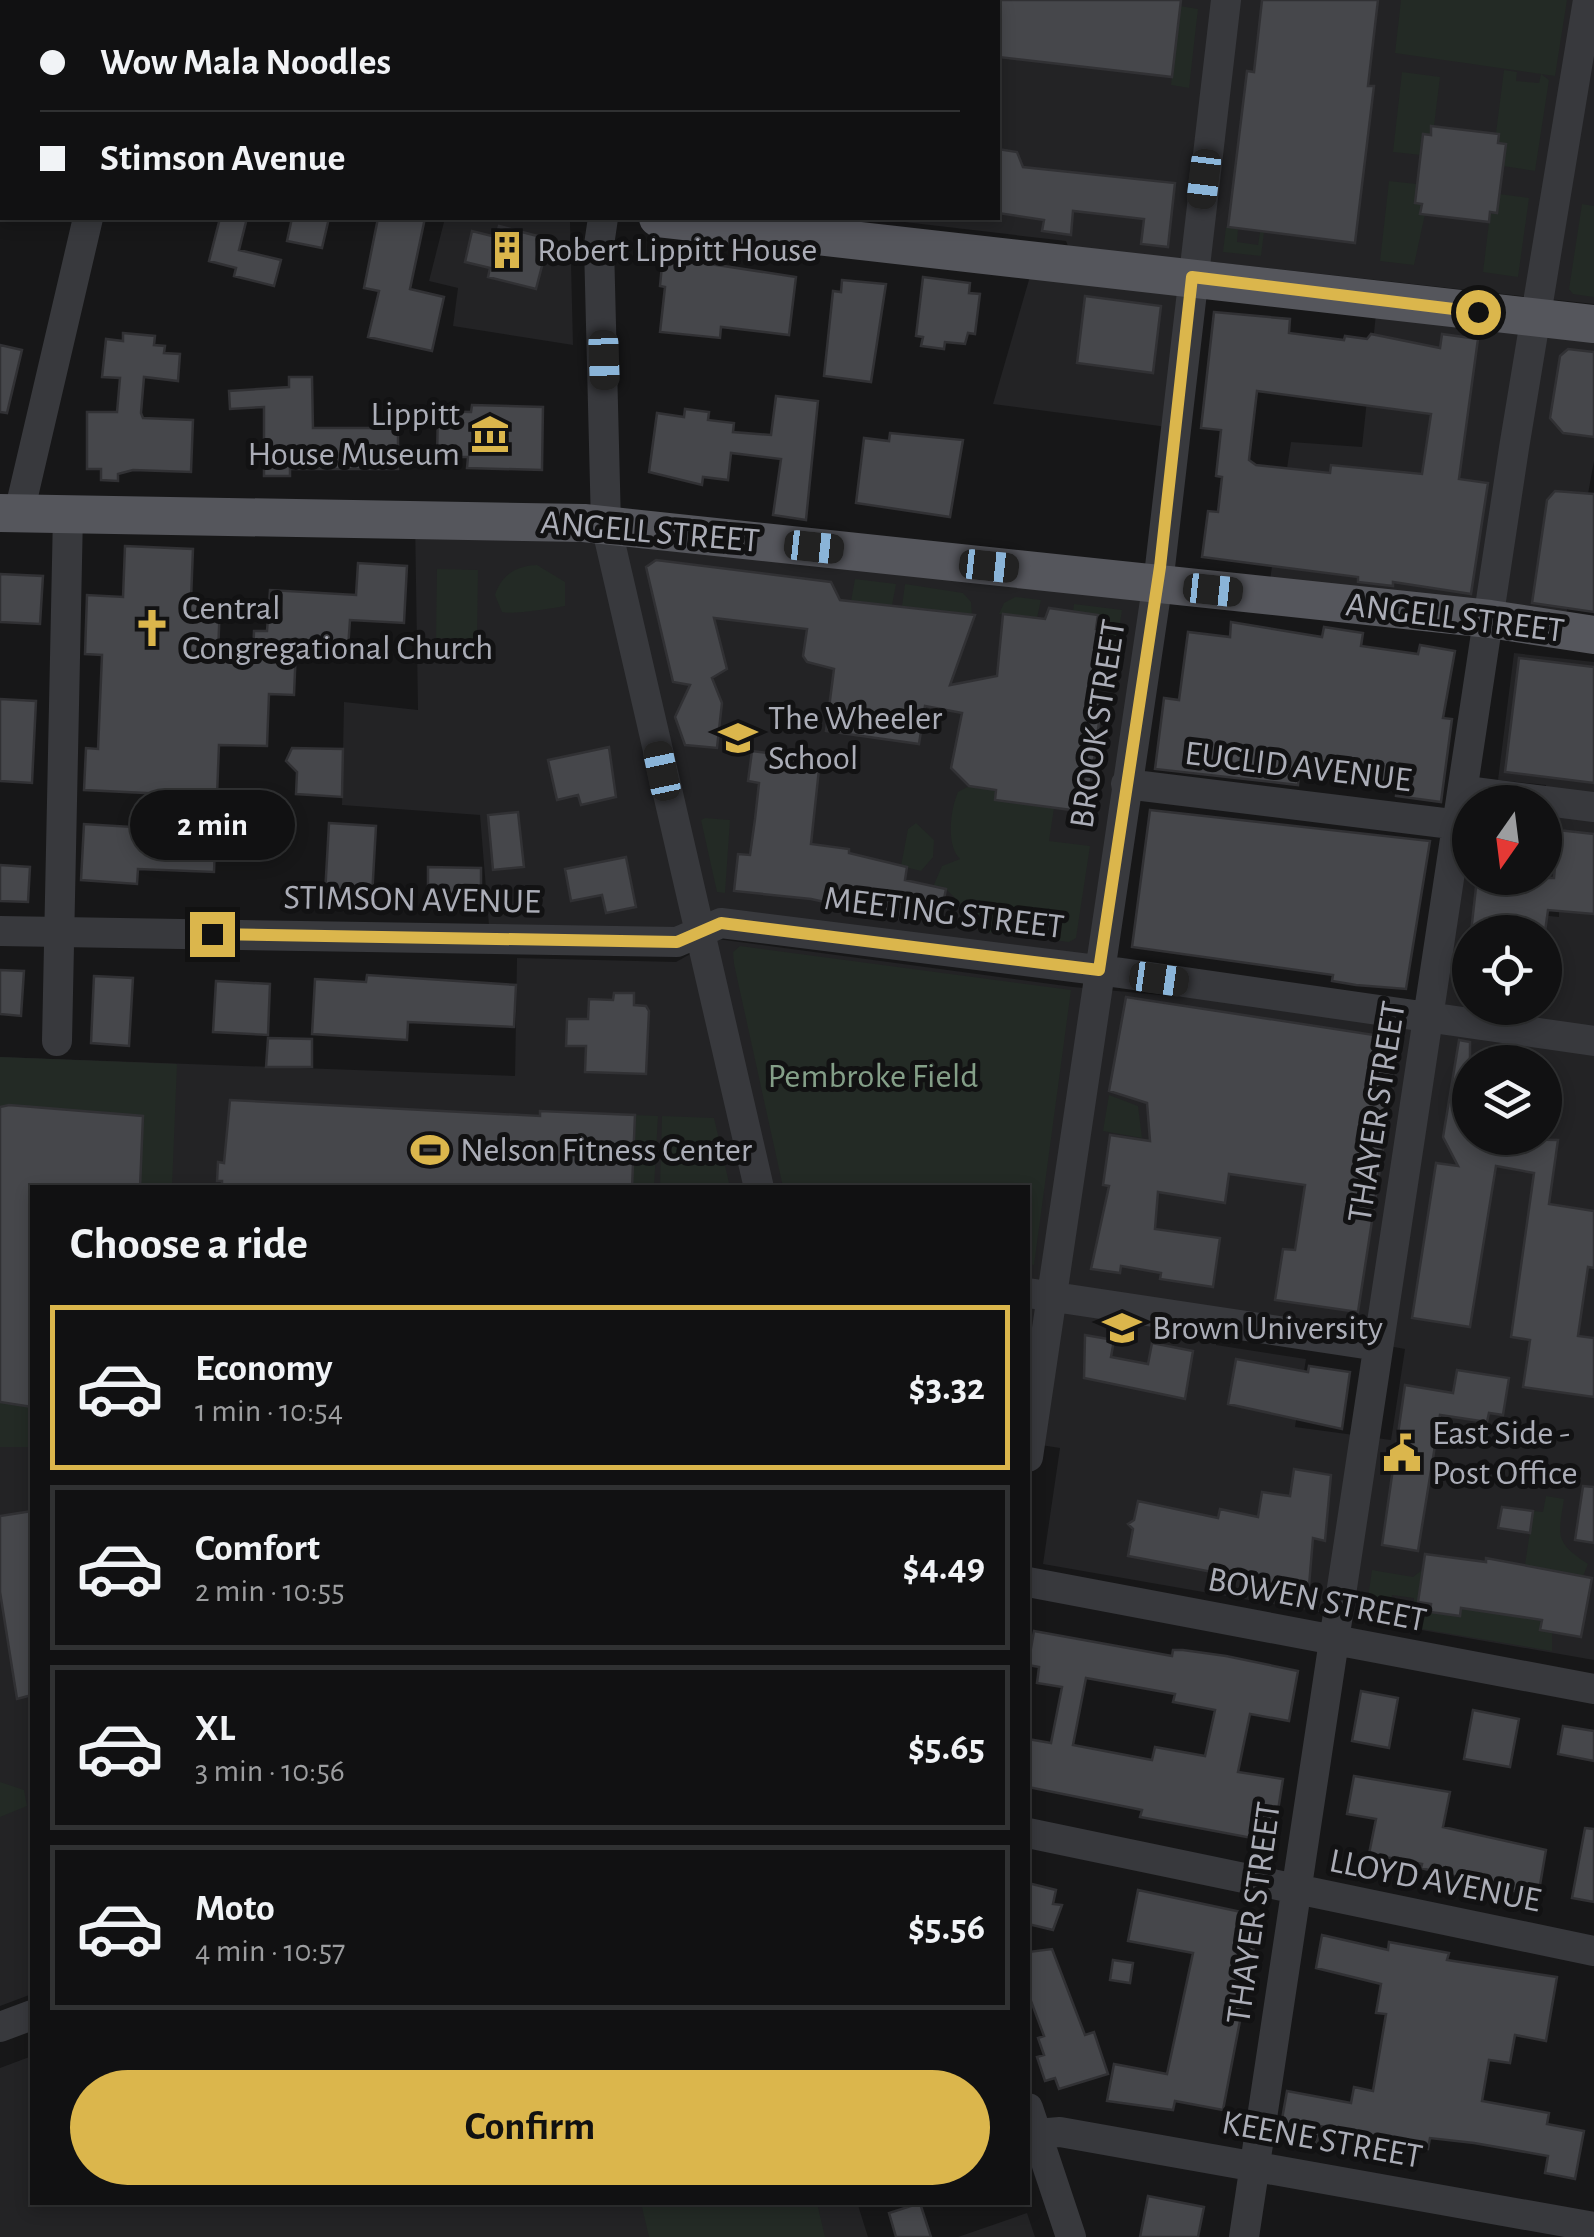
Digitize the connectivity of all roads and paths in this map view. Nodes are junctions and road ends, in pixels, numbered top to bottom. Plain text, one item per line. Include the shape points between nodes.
1 (1226, 0) edge
2 (1588, 0) edge
3 (87, 220) edge
4 (603, 220) edge
5 (676, 220) edge
6 (1192, 277) junction
7 (1537, 320) junction
8 (1594, 324) edge
9 (9, 513) edge
10 (68, 514) junction
11 (606, 525) junction
12 (1157, 584) junction
13 (1490, 620) junction
14 (1594, 635) edge
15 (1126, 784) junction
16 (1467, 785) edge
17 (1562, 803) edge
18 (1594, 807) edge
19 (1452, 823) edge
20 (1452, 876) edge
21 (0, 931) edge
22 (57, 932) junction
23 (702, 933) junction
24 (1099, 970) junction
25 (1430, 1019) junction
26 (57, 1041) dead end
27 (1594, 1041) edge
28 (758, 1185) edge
29 (1039, 1294) edge
30 (1378, 1346) junction
31 (1030, 1427) edge
32 (1030, 1582) edge
33 (1332, 1641) junction
34 (1594, 1688) edge
35 (1030, 1833) edge
36 (1294, 1892) junction
37 (1594, 1951) edge
38 (30, 2015) edge
39 (0, 2027) edge
40 (1032, 2121) edge
41 (1256, 2167) junction
42 (1594, 2226) edge
43 (1072, 2237) edge
44 (1244, 2237) edge

1 - 6 street, BROOK STREET
2 - 7 street, THAYER STREET
3 - 9 street
4 - 11 street
5 - 6 main road
6 - 7 main road
6 - 12 street, BROOK STREET
7 - 8 main road
7 - 13 street, THAYER STREET
9 - 10 main road, ANGELL STREET
10 - 11 main road, ANGELL STREET
10 - 22 street
11 - 12 main road, ANGELL STREET
11 - 23 street
12 - 13 main road, ANGELL STREET
12 - 15 street, BROOK STREET
13 - 14 main road, ANGELL STREET
13 - 16 street, THAYER STREET
15 - 19 street, EUCLID AVENUE
15 - 24 street, BROOK STREET
17 - 18 street
20 - 25 street, THAYER STREET
21 - 22 street, STIMSON AVENUE
22 - 23 street, STIMSON AVENUE via 677,942
22 - 26 street
23 - 24 street, MEETING STREET via 721,923
23 - 28 street
24 - 25 street, MEETING STREET
24 - 29 street, BROOK STREET
25 - 27 street, MEETING STREET
25 - 30 street, THAYER STREET
29 - 30 street
29 - 31 street, BROOK STREET
30 - 33 street, THAYER STREET
32 - 33 street, BOWEN STREET
33 - 34 street, BOWEN STREET
33 - 36 street, THAYER STREET
35 - 36 street, LLOYD AVENUE
36 - 37 street, LLOYD AVENUE
36 - 41 street, THAYER STREET
38 - 39 street
40 - 41 street, KEENE STREET via 1060,2132
40 - 43 street
41 - 42 street, KEENE STREET
41 - 44 street, THAYER STREET

